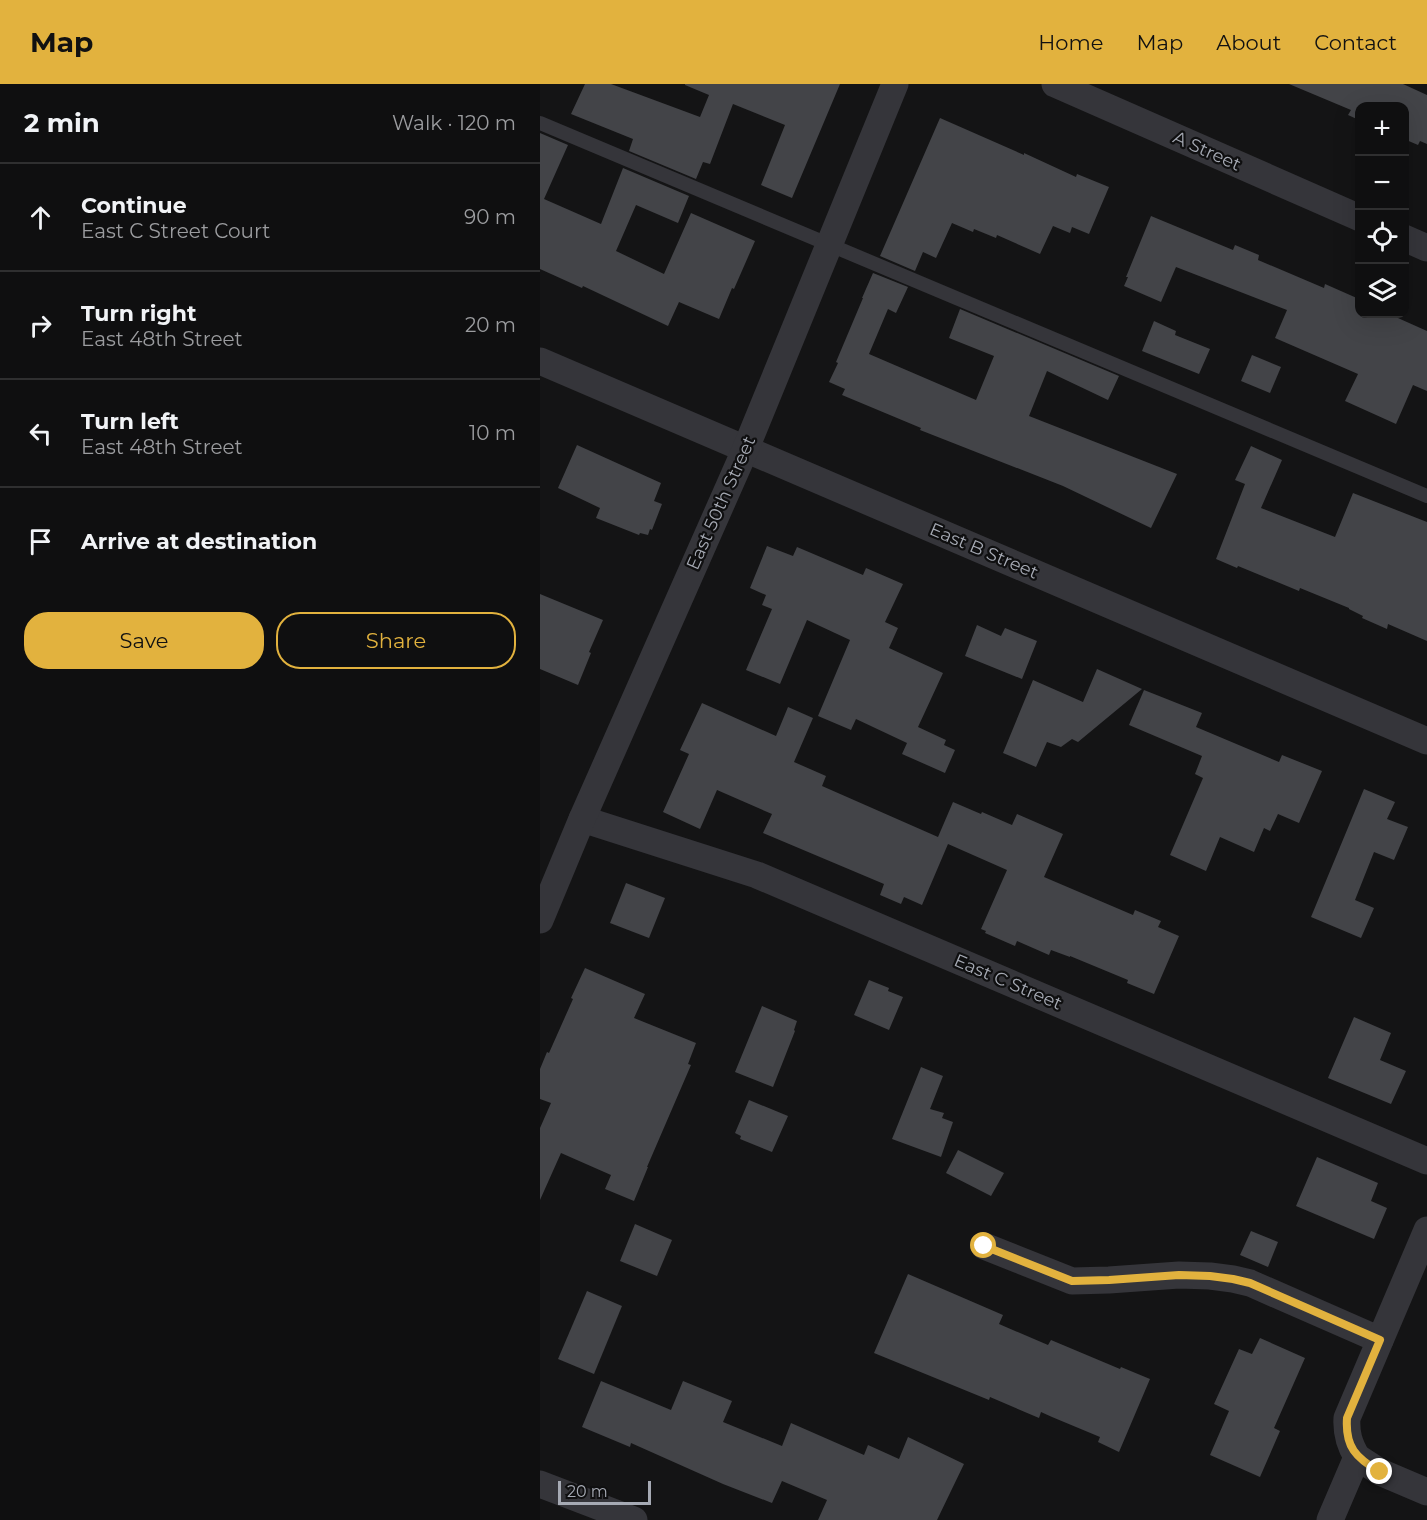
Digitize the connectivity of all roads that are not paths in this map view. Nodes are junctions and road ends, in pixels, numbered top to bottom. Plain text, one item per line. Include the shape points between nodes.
1 (895, 84) edge
2 (1055, 84) edge
3 (540, 123) edge
4 (1355, 216) edge
5 (1409, 240) edge
6 (830, 245) junction
7 (1427, 248) edge
8 (540, 361) edge
9 (746, 448) junction
10 (1427, 496) edge
11 (1427, 741) edge
12 (582, 819) junction
13 (540, 920) edge
14 (1427, 1161) edge
15 (1427, 1230) edge
16 (984, 1246) dead end
17 (1380, 1340) junction
18 (1358, 1457) junction
19 (540, 1484) edge
20 (1427, 1492) edge
21 (634, 1520) edge
22 (1330, 1520) edge

1 - 6 street, East 50th Street
2 - 4 street, A Street
3 - 6 lane
5 - 7 street
6 - 9 street, East 50th Street
6 - 10 lane
8 - 9 street, East B Street
9 - 11 street, East B Street
9 - 12 street, East 50th Street
12 - 13 street, East 50th Street
12 - 14 street, East C Street via 757,875
15 - 17 street
16 - 17 street via 1072,1281 1179,1275 1250,1283
17 - 18 street via 1347,1418 1348,1440
18 - 20 street via 1380,1472
18 - 22 street
19 - 21 street

